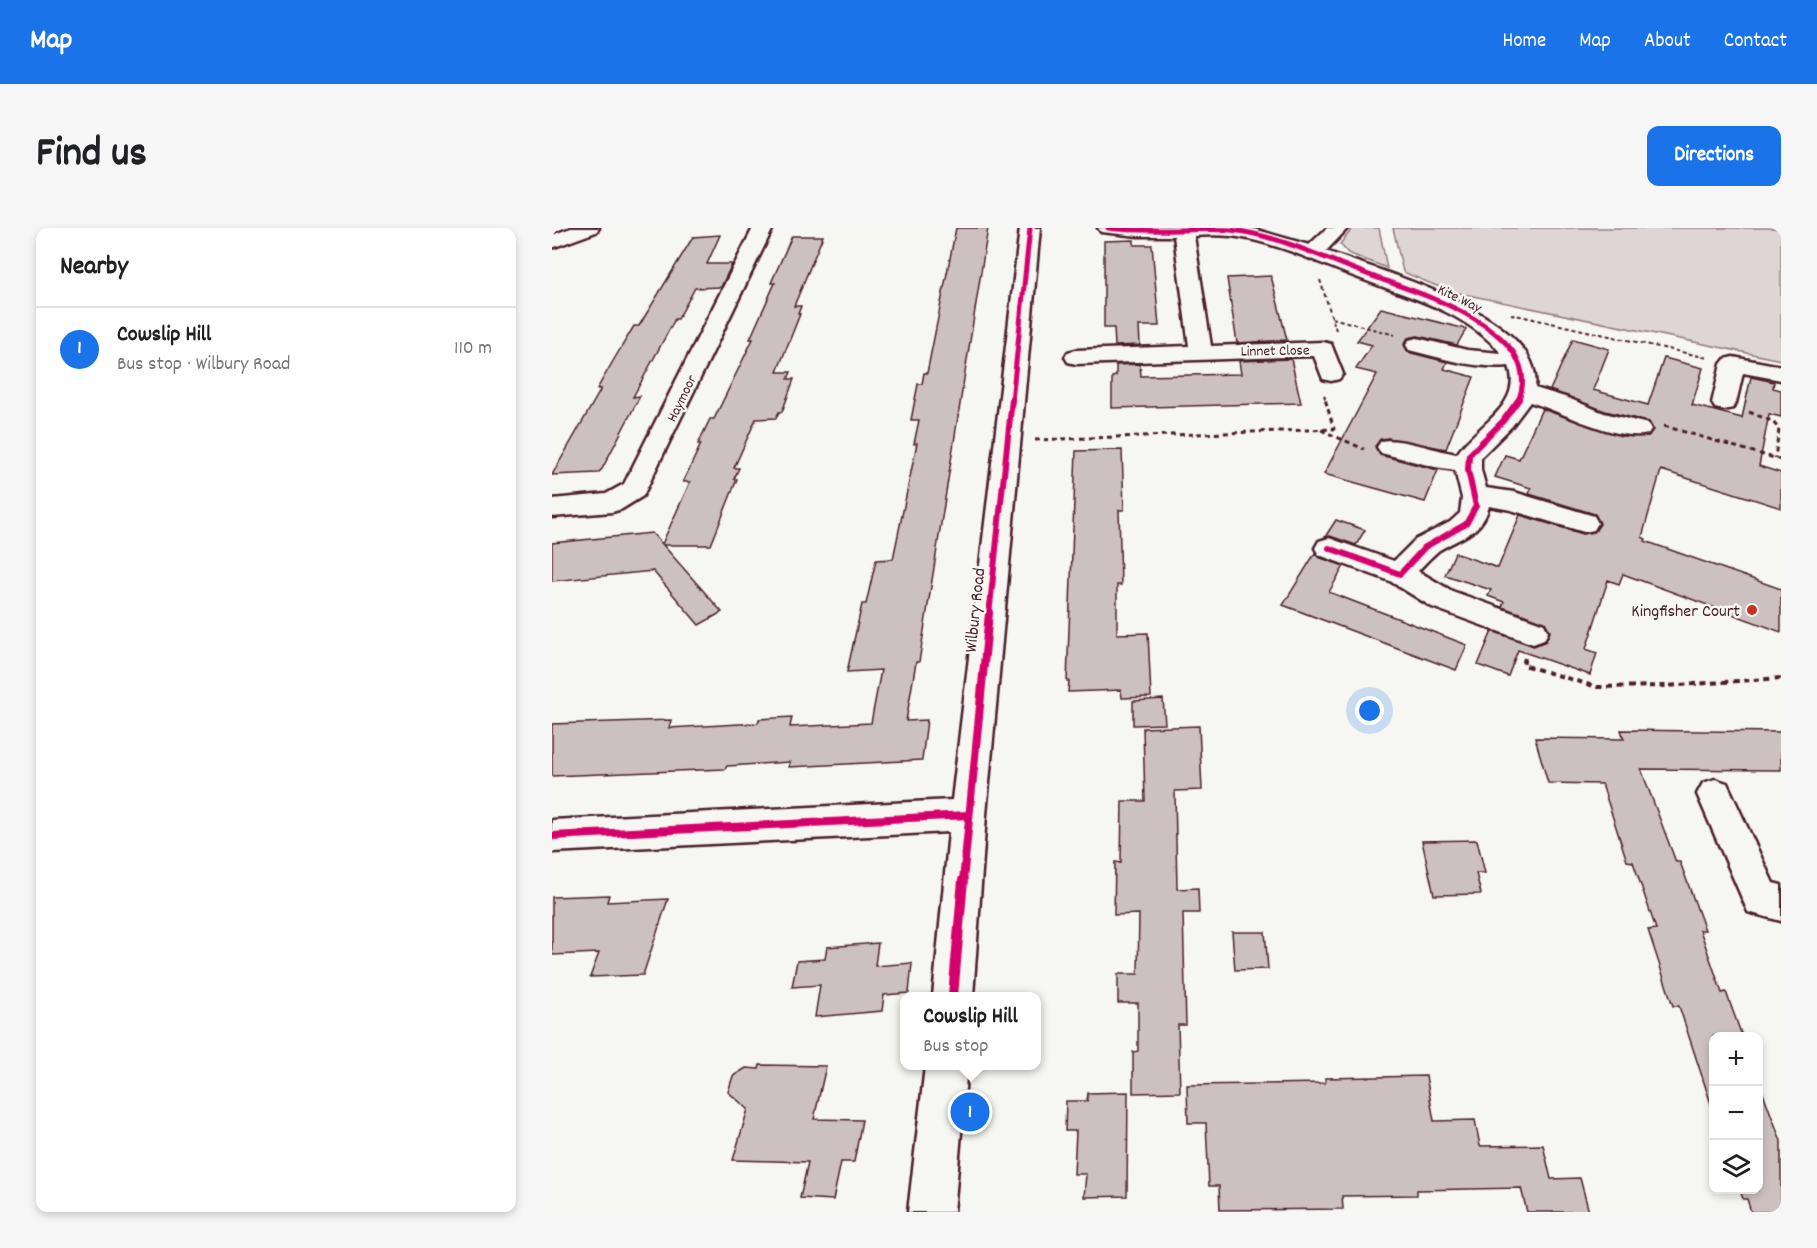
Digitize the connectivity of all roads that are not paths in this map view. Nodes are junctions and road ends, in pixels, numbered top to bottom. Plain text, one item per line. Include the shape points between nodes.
1 (589, 228) edge
2 (763, 228) edge
3 (1030, 228) edge
4 (1108, 228) edge
5 (1184, 228) edge
6 (1338, 228) edge
7 (552, 242) edge
8 (1312, 254) junction
9 (1417, 345) road end
10 (1201, 352) junction
11 (1076, 357) dead end
12 (1517, 359) junction
13 (1331, 374) road end
14 (1781, 374) edge
15 (1522, 392) junction
16 (1724, 403) road end
17 (1639, 429) road end
18 (1390, 447) road end
19 (1466, 463) junction
20 (1476, 495) junction
21 (552, 508) edge
22 (1584, 523) dead end
23 (1329, 548) dead end
24 (1400, 574) junction
25 (1533, 632) road end
26 (1715, 794) dead end
27 (968, 815) junction
28 (552, 836) edge
29 (1781, 903) edge
30 (953, 992) edge
31 (946, 1070) edge
32 (932, 1212) edge

1 - 7 street
2 - 21 street, Haymoor via 634,490 612,503
3 - 27 street, Wilbury Road
4 - 5 street, Kite Way
5 - 8 street, Kite Way via 1243,232
5 - 10 street
6 - 8 street
8 - 12 street, Kite Way via 1470,317 1506,344
9 - 12 street via 1473,359
10 - 11 street, Linnet Close
10 - 13 street, Linnet Close via 1323,349
12 - 15 street via 1524,380
14 - 16 street via 1733,364
15 - 17 street
15 - 19 street via 1513,411 1476,446
18 - 19 street
19 - 20 street
20 - 22 street via 1514,501
20 - 24 street via 1472,518 1459,530 1419,551
23 - 24 street
24 - 25 street via 1442,599
26 - 29 street via 1761,899
27 - 28 street
27 - 30 street, Wilbury Road
31 - 32 street

